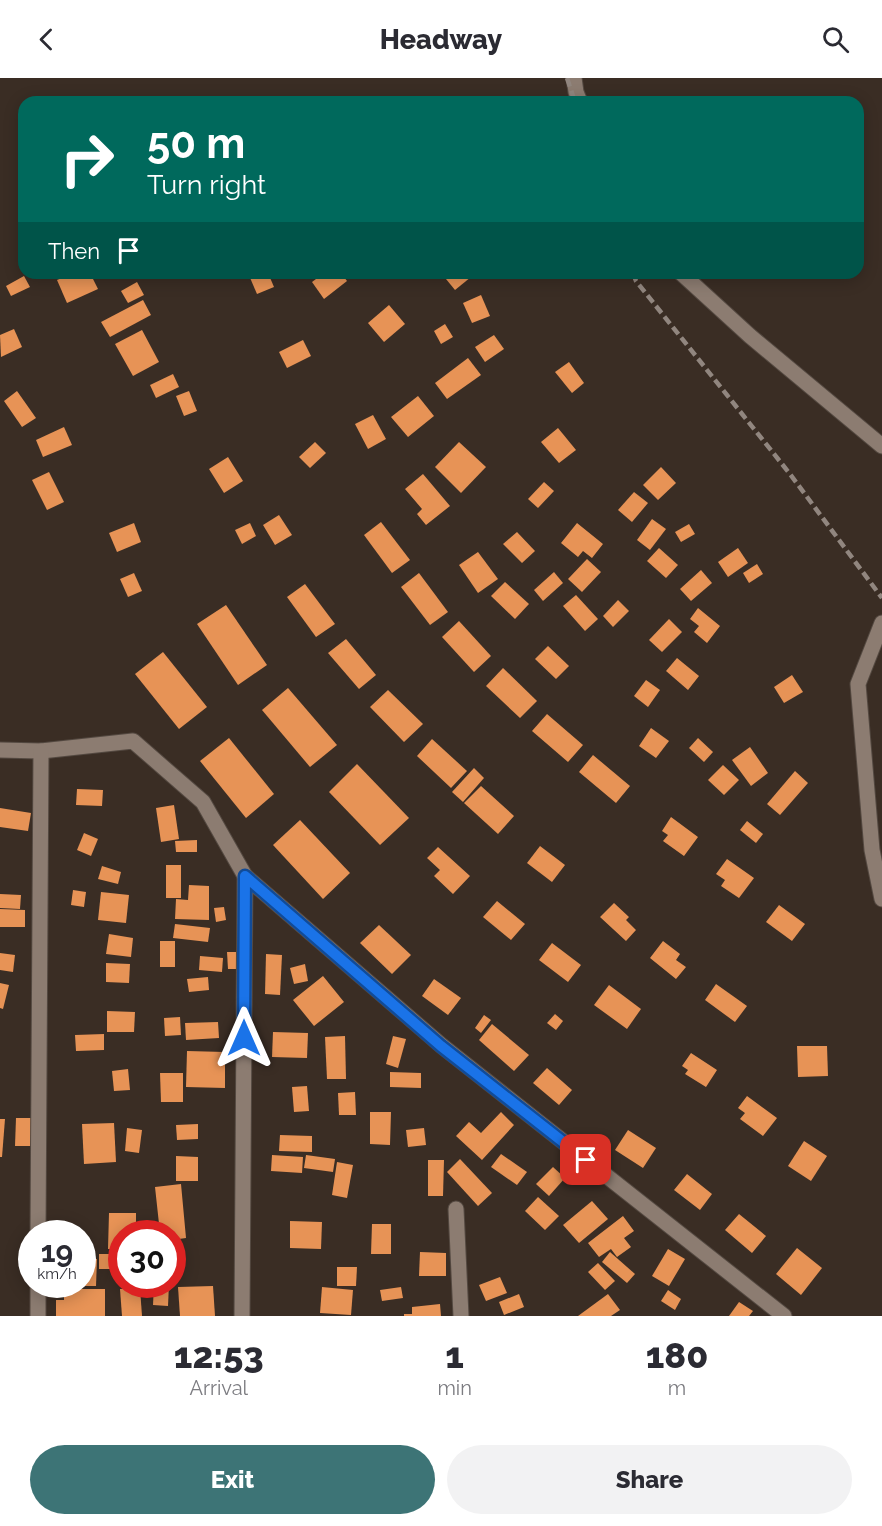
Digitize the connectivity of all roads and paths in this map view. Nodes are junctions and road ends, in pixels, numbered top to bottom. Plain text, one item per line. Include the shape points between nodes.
1 (574, 78) edge
2 (578, 96) edge
3 (688, 279) edge
4 (882, 446) edge
5 (882, 623) edge
6 (0, 750) edge
7 (41, 751) junction
8 (245, 876) junction
9 (882, 899) edge
10 (456, 1209) dead end
11 (38, 1220) edge
12 (38, 1298) edge
13 (38, 1316) edge
14 (242, 1316) edge
15 (461, 1316) edge
16 (784, 1316) edge

1 - 2 street
3 - 4 street
5 - 9 street via 858,684 872,850
6 - 7 street
7 - 8 street via 133,741 203,802
7 - 11 street
8 - 14 street
8 - 16 street via 441,1046
10 - 15 street
12 - 13 street

